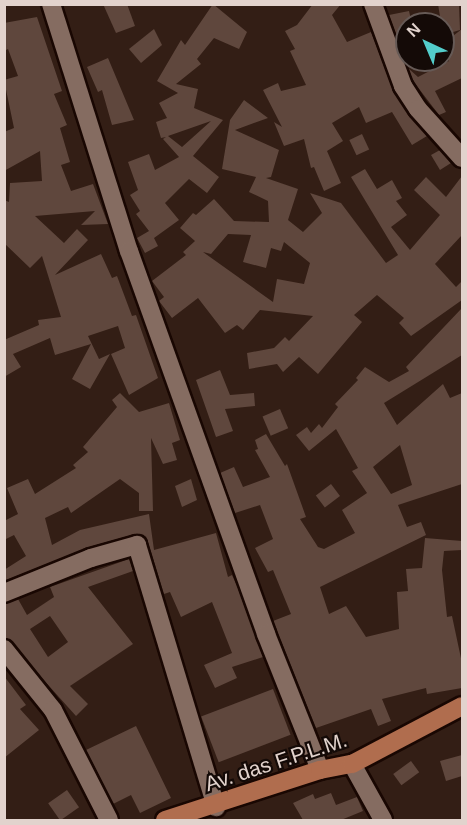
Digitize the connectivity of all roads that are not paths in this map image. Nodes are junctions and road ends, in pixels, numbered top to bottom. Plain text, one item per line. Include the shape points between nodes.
1 (51, 4) edge
2 (373, 4) edge
3 (462, 158) edge
4 (4, 593) edge
5 (4, 649) edge
6 (462, 706) edge
7 (352, 764) junction
8 (320, 770) junction
9 (216, 807) junction
10 (109, 820) edge
11 (165, 820) edge
12 (383, 820) edge

1 - 8 street via 129,251 266,634
2 - 3 street via 403,86
4 - 9 street via 91,558 136,545
5 - 10 street via 53,710 74,744
6 - 7 main road, Av. das F.P.L.M.
7 - 8 main road, Av. das F.P.L.M.
7 - 12 street
8 - 9 main road, Av. das F.P.L.M.
9 - 11 main road, Av. das F.P.L.M.

